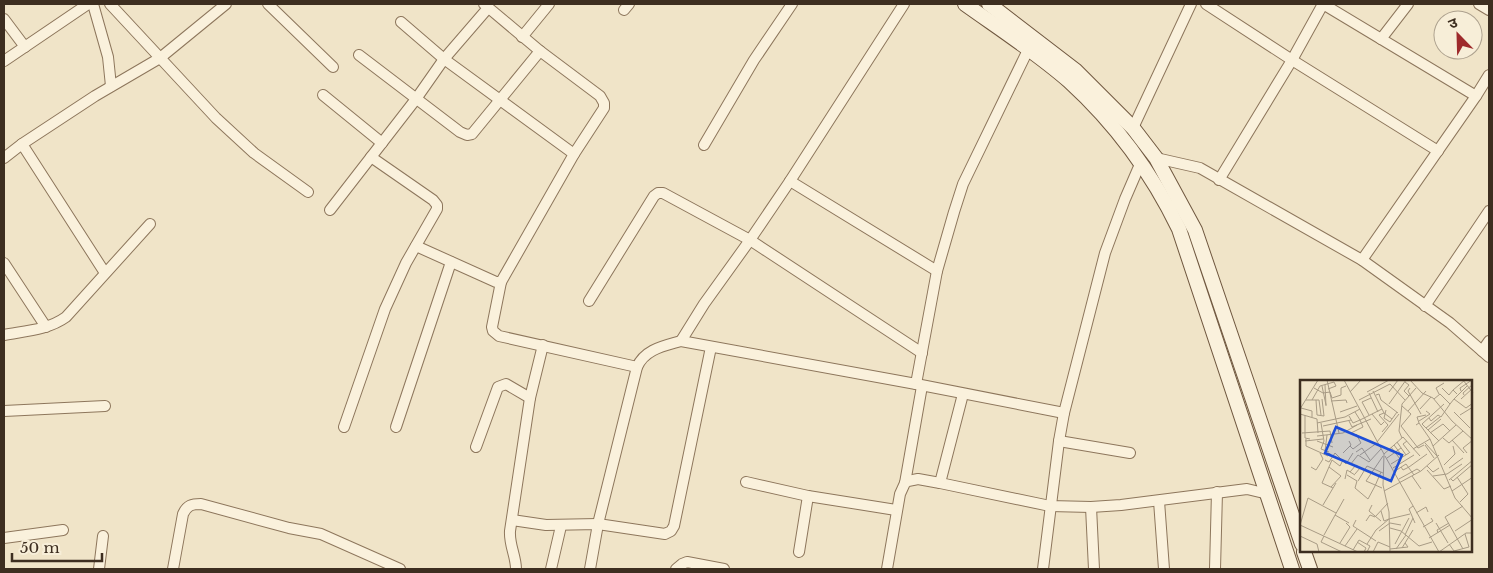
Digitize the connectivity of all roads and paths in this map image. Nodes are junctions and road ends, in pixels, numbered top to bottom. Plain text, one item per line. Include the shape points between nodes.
1 (88, 4) edge
2 (93, 4) edge
3 (110, 4) edge
4 (268, 4) edge
5 (549, 4) edge
6 (792, 4) edge
7 (904, 4) edge
8 (966, 4) edge
9 (988, 4) edge
10 (1191, 4) edge
11 (1206, 4) edge
12 (1323, 4) edge
13 (1408, 4) edge
14 (1479, 4) edge
15 (221, 5) edge
16 (486, 6) edge
17 (1489, 10) edge
18 (4, 19) edge
19 (402, 22) dead end
20 (522, 37) junction
21 (1381, 39) junction
22 (25, 47) junction
23 (1028, 50) junction
24 (540, 51) junction
25 (359, 55) dead end
26 (160, 58) junction
27 (444, 59) junction
28 (1292, 60) junction
29 (4, 61) edge
30 (333, 66) dead end
31 (1489, 75) edge
32 (111, 86) junction
33 (323, 95) dead end
34 (1476, 96) junction
35 (416, 99) junction
36 (500, 100) junction
37 (1099, 102) junction
38 (1133, 128) junction
39 (382, 143) junction
40 (22, 144) junction
41 (704, 145) dead end
42 (1438, 151) junction
43 (574, 154) junction
44 (371, 157) junction
45 (4, 158) edge
46 (1156, 158) junction
47 (1141, 162) junction
48 (1219, 180) junction
49 (790, 181) junction
50 (308, 192) dead end
51 (330, 210) dead end
52 (1489, 211) edge
53 (150, 224) dead end
54 (750, 240) junction
55 (416, 246) junction
56 (1362, 260) junction
57 (452, 262) junction
58 (4, 263) edge
59 (937, 272) junction
60 (105, 273) junction
61 (501, 282) junction
62 (589, 301) dead end
63 (1425, 306) junction
64 (46, 327) junction
65 (4, 335) edge
66 (1489, 341) edge
67 (681, 342) junction
68 (542, 345) junction
69 (711, 347) junction
70 (922, 353) junction
71 (1486, 354) edge
72 (637, 367) junction
73 (919, 385) junction
74 (963, 394) junction
75 (530, 398) junction
76 (105, 406) dead end
77 (4, 411) edge
78 (1064, 413) junction
79 (344, 427) dead end
80 (396, 427) dead end
81 (1059, 441) junction
82 (476, 447) dead end
83 (1130, 453) dead end
84 (746, 482) dead end
85 (940, 482) junction
86 (905, 483) junction
87 (1217, 492) junction
88 (1268, 494) junction
89 (808, 496) junction
90 (1159, 501) junction
91 (1050, 506) junction
92 (1091, 507) junction
93 (896, 510) junction
94 (512, 520) junction
95 (598, 524) junction
96 (561, 526) junction
97 (63, 530) dead end
98 (103, 536) dead end
99 (4, 538) edge
100 (1300, 538) edge
101 (799, 552) dead end
102 (1304, 553) edge
103 (99, 569) edge
104 (173, 569) edge
105 (400, 569) edge
106 (516, 569) edge
107 (551, 569) edge
108 (590, 569) edge
109 (676, 569) edge
110 (724, 569) edge
111 (887, 569) edge
112 (1043, 569) edge
113 (1094, 569) edge
114 (1164, 569) edge
115 (1215, 569) edge
116 (1292, 569) edge
117 (1310, 569) edge

1 - 22 street
2 - 32 street via 108,57
3 - 26 street
4 - 30 street
5 - 20 street
6 - 41 street via 754,60
7 - 49 street
8 - 23 street
9 - 37 street via 1076,70
10 - 38 street
11 - 28 street
12 - 21 street
12 - 28 street
13 - 21 street
14 - 17 street
15 - 26 street via 180,44
16 - 20 street
16 - 27 street
18 - 22 street
19 - 27 street
20 - 24 street
21 - 34 street
22 - 29 street
23 - 37 street
23 - 59 street via 963,184
24 - 36 street
24 - 43 street via 600,96 604,103 603,112
25 - 35 street
26 - 32 street
26 - 50 street via 254,153
27 - 35 street
27 - 36 street
28 - 42 street
28 - 48 street
31 - 34 street
32 - 40 street
33 - 39 street
34 - 42 street
35 - 36 street via 467,135 472,134
35 - 39 street
36 - 43 street
37 - 38 street
37 - 47 street
38 - 46 street
39 - 44 street
40 - 45 street
40 - 60 street
42 - 56 street
43 - 61 street
44 - 51 street
44 - 55 street via 437,205
46 - 48 street via 1200,168
46 - 100 street via 1195,230
47 - 78 street via 1124,198 1105,253
47 - 88 street via 1180,229
48 - 56 street
49 - 54 street
49 - 59 street
52 - 63 street
53 - 60 street
54 - 62 street via 666,194 658,193
54 - 67 street
54 - 70 street
55 - 57 street
55 - 79 street via 385,309
56 - 63 street
57 - 61 street
57 - 80 street
58 - 64 street
59 - 70 street
60 - 64 street via 73,310
61 - 68 street via 492,320 493,331 499,336
63 - 71 street
64 - 65 street
66 - 71 street
67 - 69 street
67 - 72 street via 644,355
68 - 72 street
68 - 75 street
69 - 73 street
69 - 95 street via 673,529 665,534
70 - 73 street
72 - 95 street
73 - 74 street
73 - 86 street
74 - 78 street
74 - 85 street
75 - 82 street via 506,384 498,387
75 - 94 street
76 - 77 street
78 - 81 street
81 - 83 street
81 - 91 street
84 - 89 street
85 - 86 street via 918,479
85 - 91 street
86 - 93 street
87 - 88 street via 1246,489
87 - 90 street
87 - 115 street
88 - 116 street
89 - 93 street
89 - 101 street
90 - 92 street
90 - 114 street
91 - 92 street
91 - 112 street
92 - 113 street
93 - 111 street
94 - 96 street
94 - 106 street via 510,539
95 - 96 street
95 - 108 street
96 - 107 street
97 - 99 street
98 - 103 street
102 - 117 street
104 - 105 street via 185,509 201,504 321,534
109 - 110 street via 687,562

